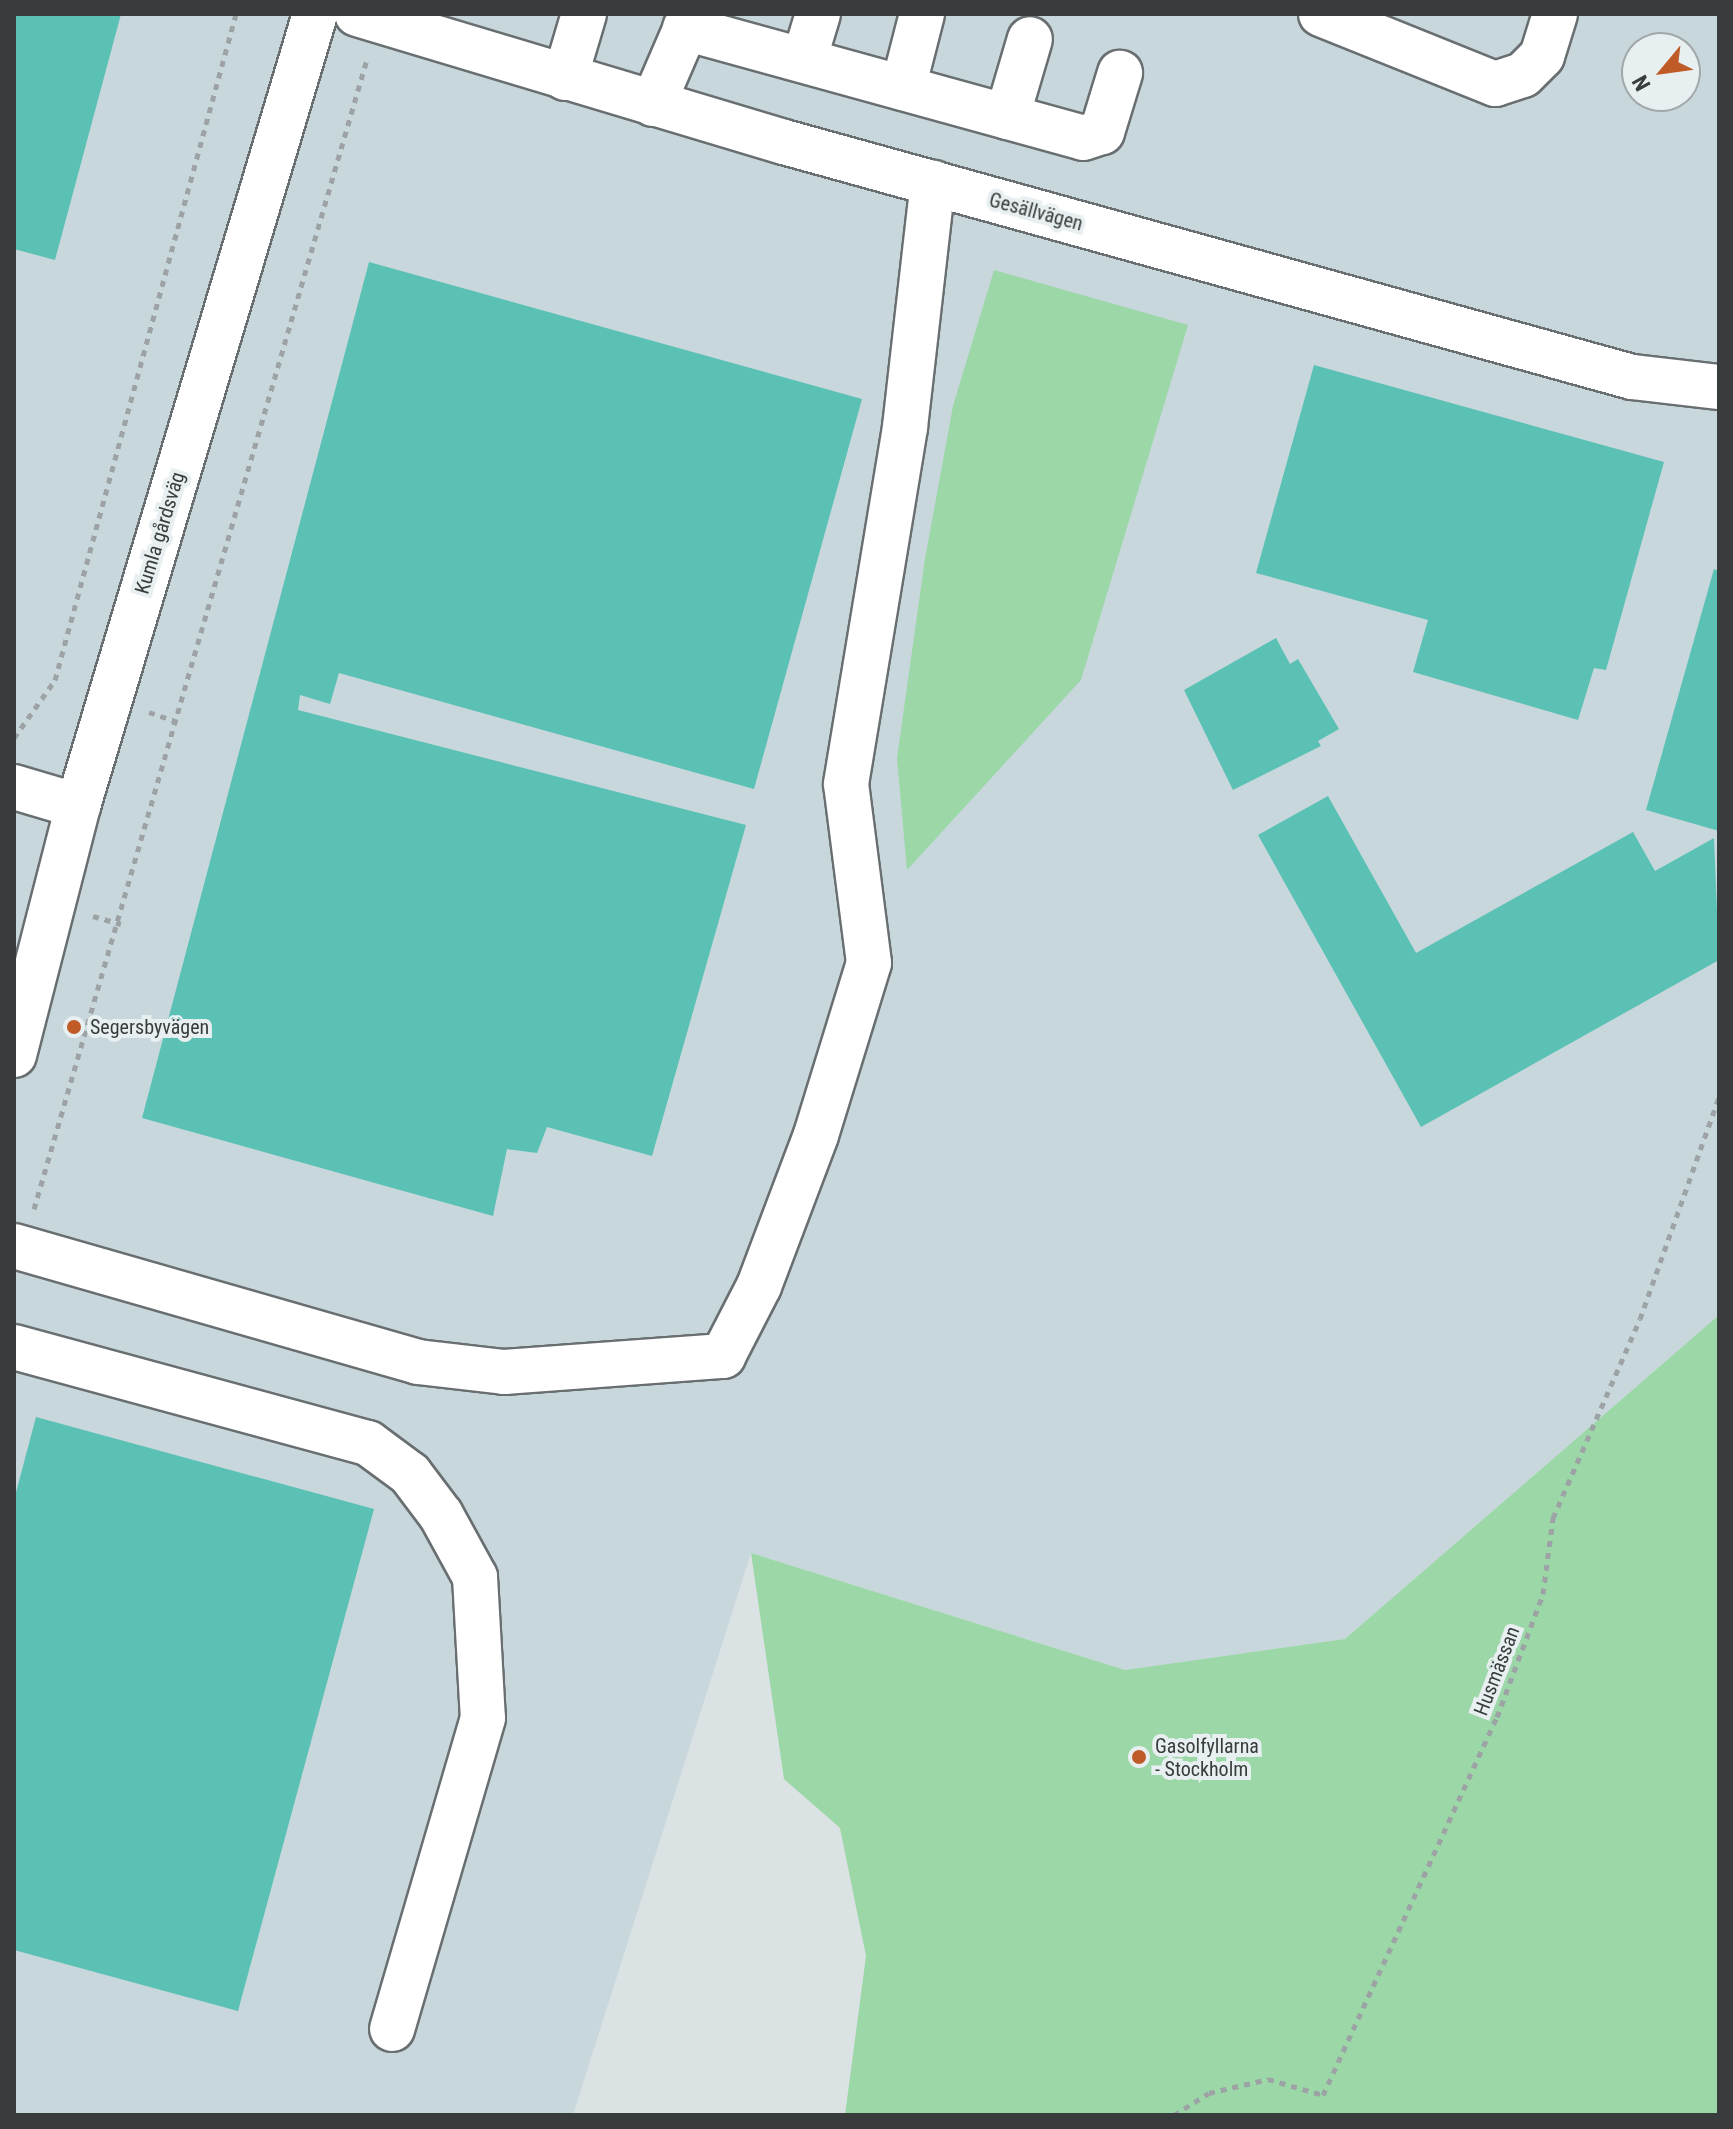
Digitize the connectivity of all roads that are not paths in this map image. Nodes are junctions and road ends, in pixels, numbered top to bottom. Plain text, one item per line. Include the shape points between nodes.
1 (315, 14) edge
2 (584, 14) edge
3 (818, 14) edge
4 (922, 14) edge
5 (1321, 14) edge
6 (1555, 14) edge
7 (368, 17) edge
8 (688, 21) edge
9 (1030, 39) dead end
10 (804, 60) junction
11 (1120, 73) dead end
12 (565, 78) junction
13 (903, 88) junction
14 (653, 104) junction
15 (1007, 117) junction
16 (933, 183) junction
17 (1719, 387) edge
18 (14, 787) edge
19 (78, 806) junction
20 (14, 1055) edge
21 (23, 1230) edge
22 (14, 1347) edge
23 (392, 2029) dead end

1 - 19 street, Kumla gårdsväg
2 - 12 street
3 - 10 street
4 - 13 street
5 - 6 street via 1495,84 1523,75 1542,56
7 - 12 street, Gesällvägen
8 - 10 street
8 - 14 street
9 - 15 street
10 - 13 street
11 - 15 street via 1102,132 1090,139
12 - 14 street, Gesällvägen
13 - 15 street
14 - 16 street, Gesällvägen
16 - 17 street, Gesällvägen via 1632,377
16 - 21 street via 905,427 846,784 869,963 816,1135 759,1286 723,1356 504,1372 418,1362
18 - 19 street
19 - 20 street, Kumla gårdsväg
22 - 23 street via 368,1443 410,1474 441,1515 475,1577 483,1718

